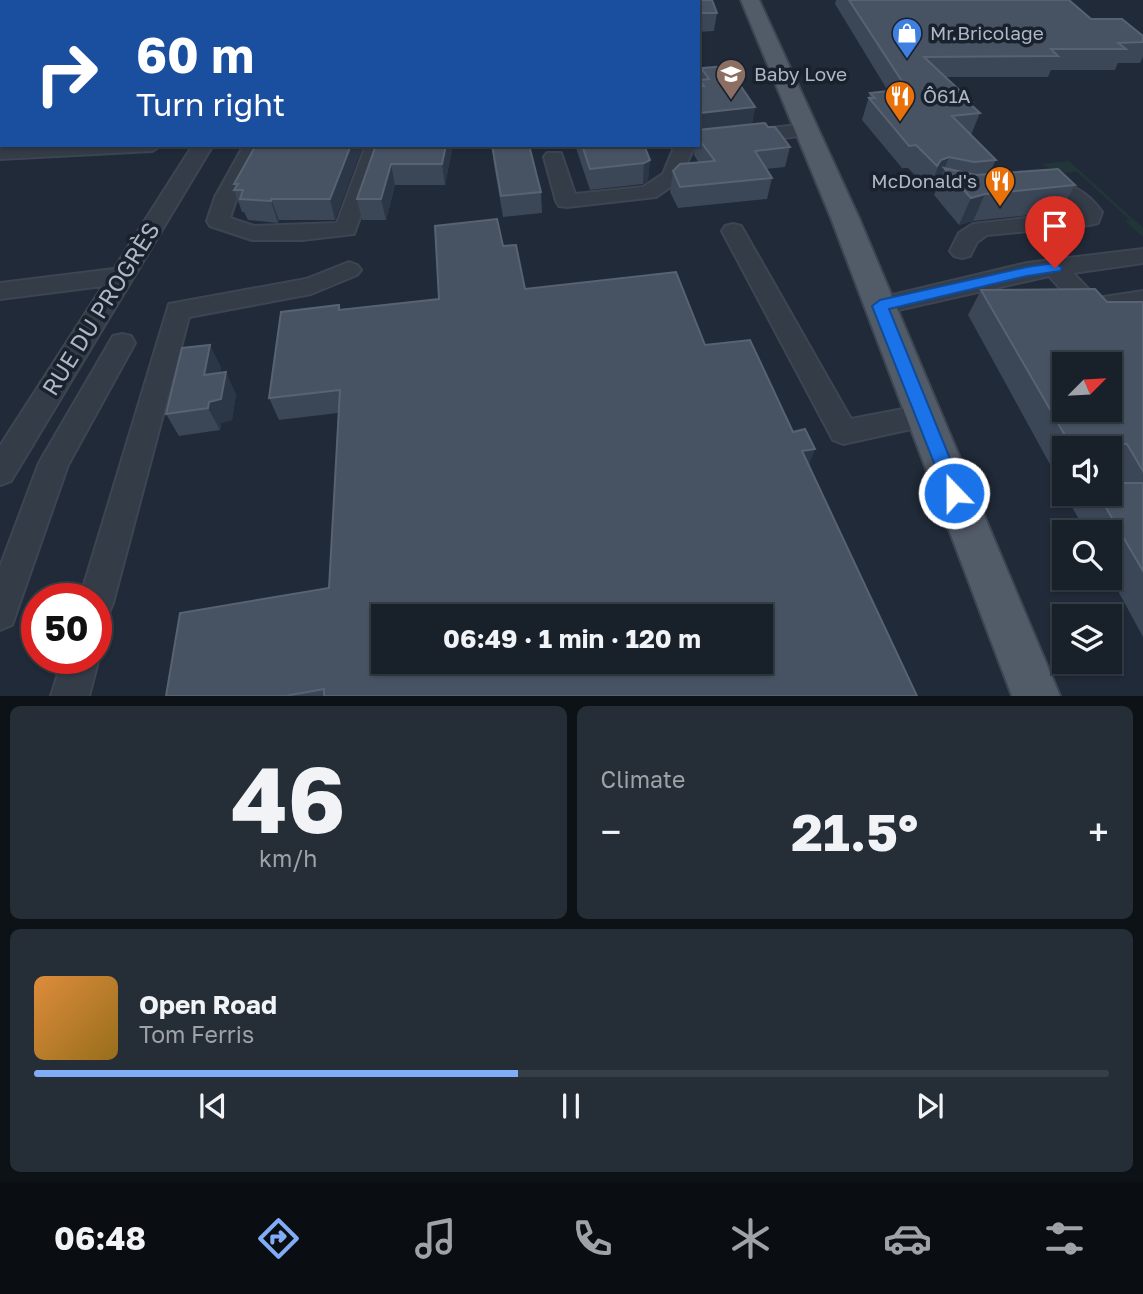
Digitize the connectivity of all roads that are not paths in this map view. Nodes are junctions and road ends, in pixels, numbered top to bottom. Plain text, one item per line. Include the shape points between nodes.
1 (750, 0) edge
2 (807, 130) junction
3 (725, 139) edge
4 (93, 147) edge
5 (202, 147) edge
6 (253, 147) edge
7 (375, 147) edge
8 (684, 147) edge
9 (0, 153) edge
10 (554, 157) dead end
11 (1017, 188) edge
12 (733, 232) dead end
13 (962, 251) dead end
14 (1143, 256) edge
15 (1055, 268) junction
16 (349, 270) dead end
17 (121, 276) junction
18 (0, 291) edge
19 (1143, 299) edge
20 (880, 306) junction
21 (122, 343) dead end
22 (924, 416) junction
23 (0, 472) edge
24 (102, 583) edge
25 (0, 613) edge
26 (77, 674) edge
27 (71, 695) edge
28 (1036, 695) edge

1 - 2 main road
2 - 3 street
2 - 20 main road
4 - 9 street
5 - 17 street, RUE DU PROGRÈS
6 - 7 street via 218,220 252,233 346,229
8 - 10 street via 673,177 649,192 567,201
11 - 13 lane via 1058,186 1068,190 1091,212 1090,219 981,229 967,238
12 - 22 street via 843,432
14 - 15 street
15 - 19 street via 1091,307
15 - 20 street
16 - 24 street via 311,286 178,310
17 - 18 street
17 - 23 street, RUE DU PROGRÈS
20 - 22 main road
21 - 25 street via 54,463
22 - 28 main road
26 - 27 street

